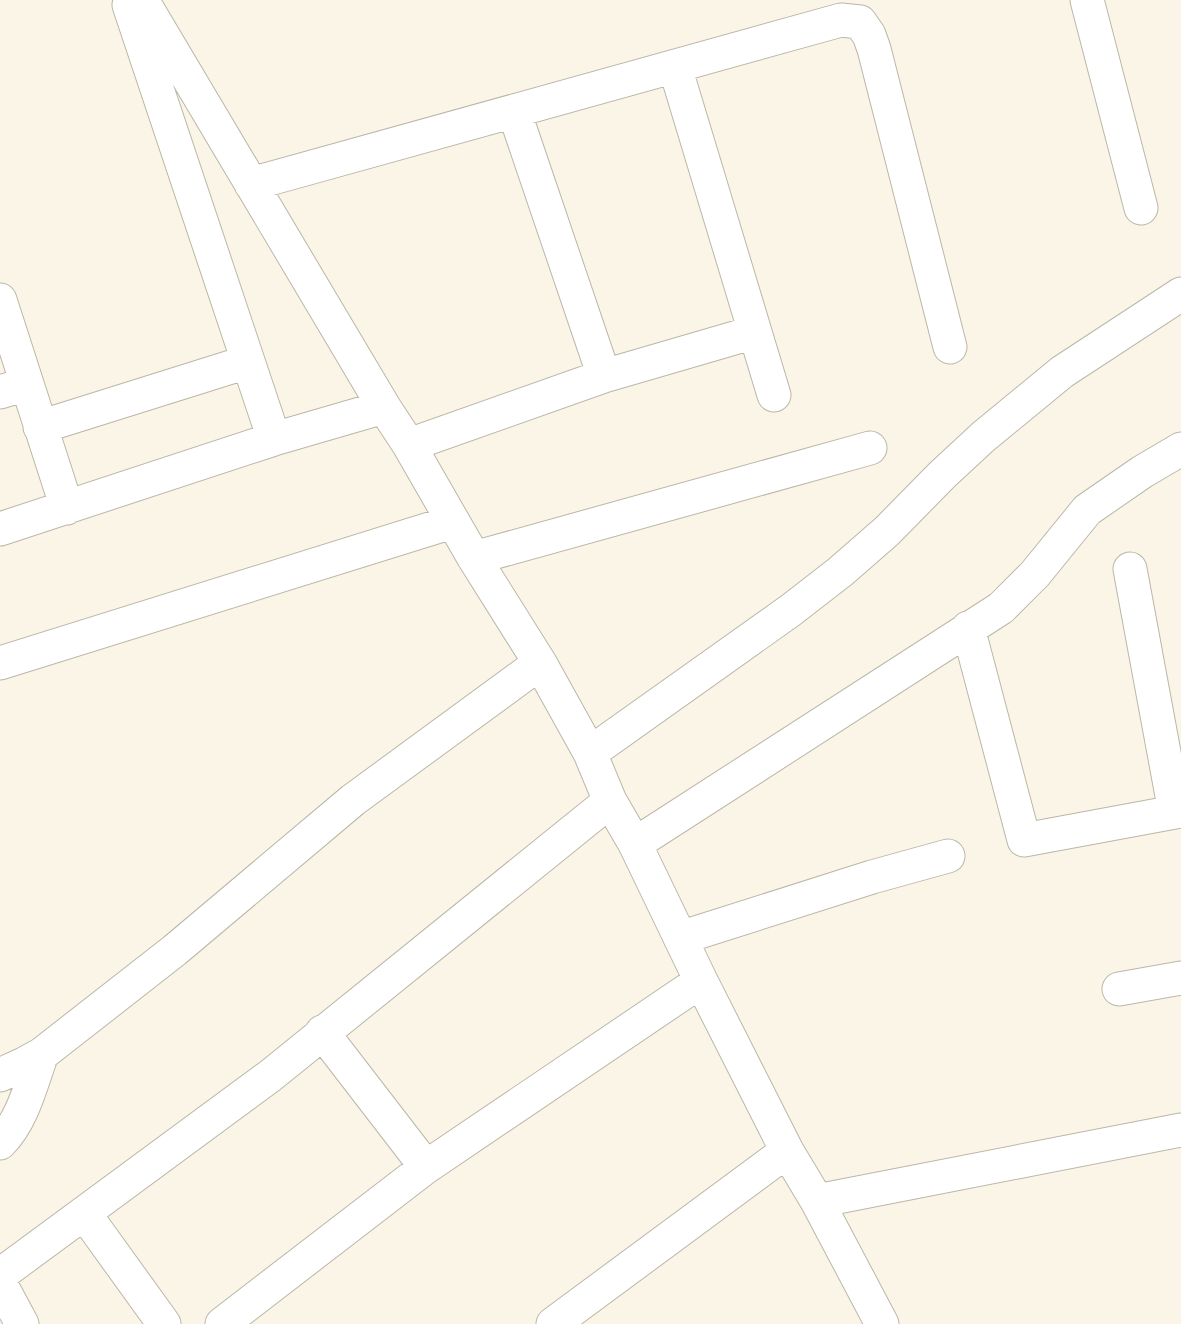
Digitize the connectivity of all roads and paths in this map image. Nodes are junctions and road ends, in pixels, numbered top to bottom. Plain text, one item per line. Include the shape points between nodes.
1 (127, 0) edge
2 (142, 0) edge
3 (1087, 0) edge
4 (675, 67) junction
5 (514, 111) junction
6 (251, 184) junction
7 (1141, 208) dead end
8 (1181, 294) edge
9 (0, 300) edge
10 (755, 332) junction
11 (950, 347) dead end
12 (247, 362) junction
13 (604, 376) junction
14 (13, 388) edge
15 (774, 395) dead end
16 (384, 407) junction
17 (40, 427) junction
18 (274, 439) junction
19 (409, 445) junction
20 (870, 448) dead end
21 (1181, 449) edge
22 (66, 508) junction
23 (452, 522) junction
24 (0, 529) edge
25 (474, 558) junction
26 (1130, 569) dead end
27 (968, 628) junction
28 (0, 663) edge
29 (540, 663) junction
30 (590, 753) junction
31 (610, 801) junction
32 (1178, 812) edge
33 (635, 844) junction
34 (948, 856) dead end
35 (680, 938) junction
36 (1181, 978) edge
37 (701, 981) junction
38 (1119, 989) dead end
39 (322, 1032) junction
40 (42, 1054) junction
41 (0, 1075) edge
42 (1181, 1130) edge
43 (0, 1143) edge
44 (787, 1151) junction
45 (426, 1167) junction
46 (817, 1202) junction
47 (84, 1213) junction
48 (0, 1275) edge
49 (0, 1283) edge
50 (22, 1324) edge
51 (164, 1324) edge
52 (222, 1324) edge
53 (553, 1324) edge
54 (882, 1324) edge

1 - 12 street
2 - 6 street
3 - 7 street
4 - 5 street
4 - 10 street
4 - 11 street via 842,20 860,22 874,49
5 - 6 street
5 - 13 street
6 - 16 street
8 - 30 street via 1062,372 983,437 840,572
9 - 14 street
10 - 13 street
10 - 15 street
12 - 17 street
12 - 18 street
13 - 19 street
14 - 17 street
16 - 18 street
16 - 19 street
17 - 22 street
18 - 22 street
19 - 23 street
20 - 25 street
21 - 27 street via 1087,510 1018,592 1001,608
22 - 24 street
23 - 25 street
23 - 28 street
25 - 29 street
26 - 32 street
27 - 32 street via 1024,840
27 - 33 street
29 - 30 street
29 - 40 street via 354,800 175,950
30 - 31 street
31 - 33 street
31 - 39 street
33 - 35 street
34 - 35 street
35 - 37 street
36 - 38 street
37 - 44 street
37 - 45 street
39 - 45 street
39 - 47 street via 270,1076
40 - 41 street
40 - 43 street via 11,1132
42 - 46 street
44 - 46 street
44 - 53 street
45 - 52 street
46 - 54 street
47 - 48 street
47 - 51 street
49 - 50 street

